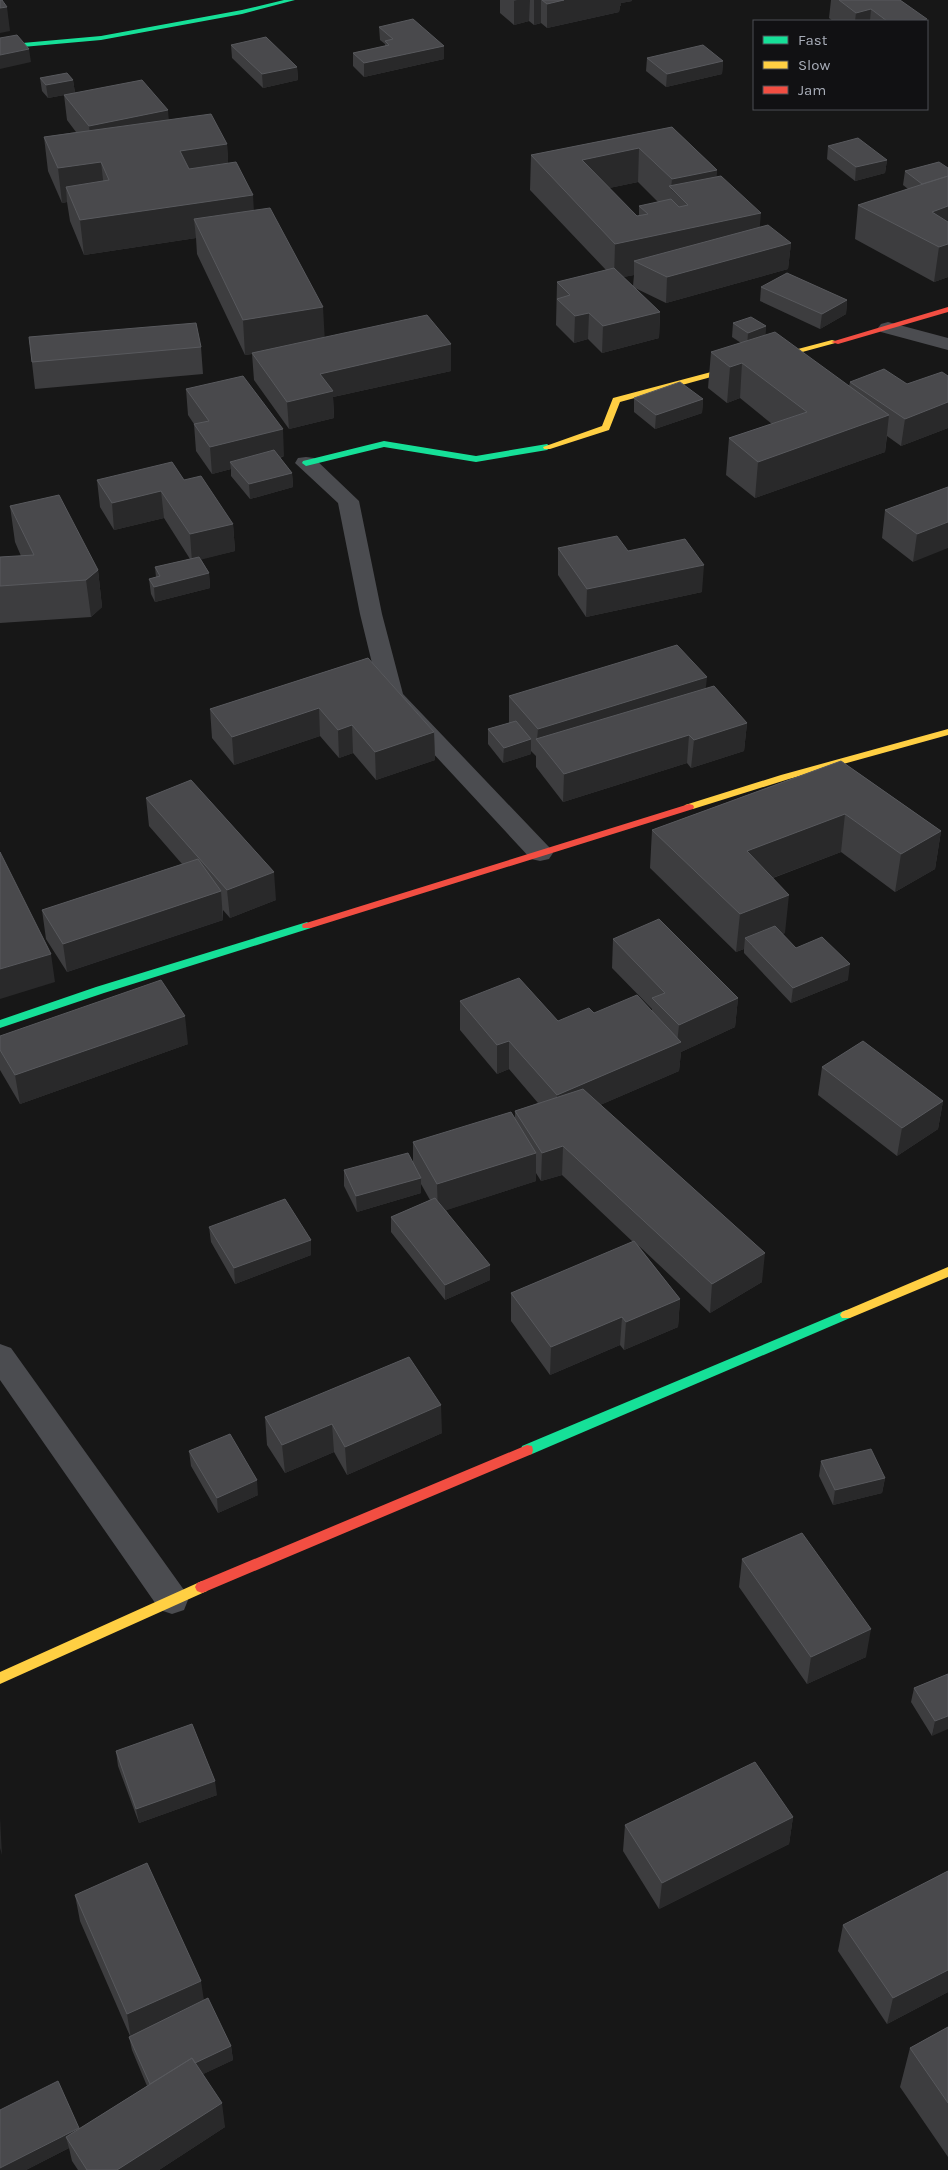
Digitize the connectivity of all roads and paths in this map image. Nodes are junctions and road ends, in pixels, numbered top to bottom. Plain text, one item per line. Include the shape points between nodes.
1 (292, 0) edge
2 (0, 46) edge
3 (948, 309) edge
4 (888, 328) junction
5 (948, 344) edge
6 (306, 463) joint
7 (948, 732) edge
8 (540, 853) junction
9 (0, 1024) edge
10 (948, 1272) edge
11 (0, 1356) edge
12 (172, 1600) junction
13 (0, 1678) edge

1 - 2 street via 101,38
3 - 4 street
4 - 5 street
4 - 6 street via 616,400 606,428 544,448 476,459 384,444
6 - 8 street via 348,501 392,696
7 - 8 street via 784,778
8 - 9 street
10 - 12 street
11 - 12 street
12 - 13 street

